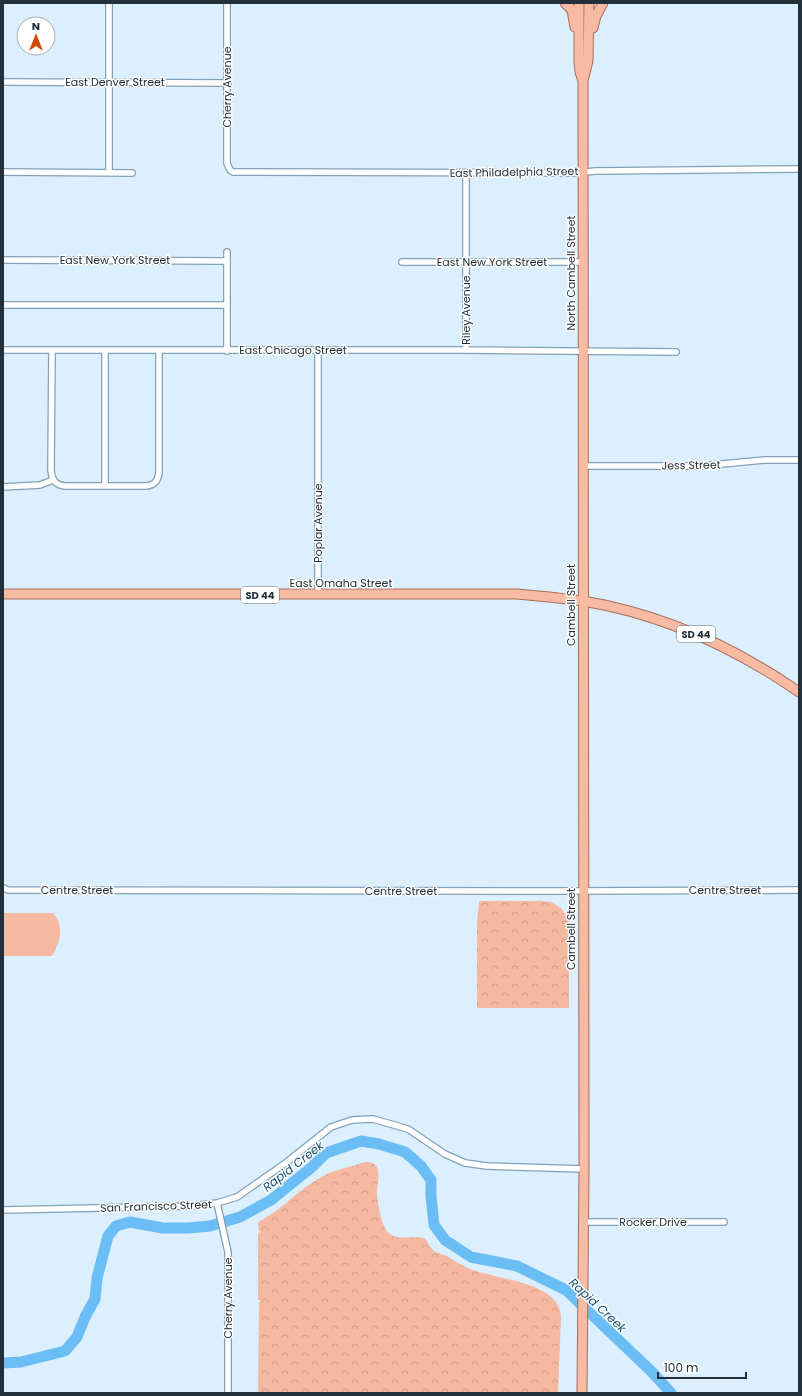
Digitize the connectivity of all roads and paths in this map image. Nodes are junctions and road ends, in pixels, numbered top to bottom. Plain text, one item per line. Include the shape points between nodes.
1 (109, 3) edge
2 (227, 3) edge
3 (565, 3) edge
4 (579, 3) edge
5 (589, 3) edge
6 (603, 3) edge
7 (579, 46) junction
8 (588, 61) junction
9 (583, 81) junction
10 (3, 82) edge
11 (110, 82) junction
12 (228, 83) junction
13 (799, 169) edge
14 (230, 170) joint
15 (3, 172) edge
16 (109, 172) junction
17 (583, 172) junction
18 (132, 173) dead end
19 (466, 173) junction
20 (227, 252) dead end
21 (3, 260) edge
22 (227, 261) junction
23 (402, 262) dead end
24 (466, 262) junction
25 (583, 262) junction
26 (3, 305) edge
27 (227, 305) junction
28 (3, 350) edge
29 (52, 350) junction
30 (106, 350) junction
31 (159, 350) junction
32 (318, 350) junction
33 (466, 350) junction
34 (227, 351) junction
35 (583, 351) junction
36 (676, 352) dead end
37 (799, 460) edge
38 (583, 466) junction
39 (53, 480) junction
40 (105, 486) junction
41 (3, 487) edge
42 (3, 594) edge
43 (318, 595) junction
44 (583, 601) junction
45 (799, 692) edge
46 (3, 888) edge
47 (799, 890) edge
48 (583, 891) junction
49 (584, 1169) junction
50 (217, 1203) junction
51 (3, 1210) edge
52 (583, 1222) junction
53 (724, 1222) dead end
54 (228, 1393) edge
55 (582, 1393) edge

1 - 11 street
2 - 12 street, Cherry Avenue
3 - 7 main road via 573,15
4 - 7 main road, North Cambell Street
5 - 8 main road, North Cambell Street
6 - 8 main road via 594,22
7 - 9 main road, North Cambell Street
8 - 9 main road, North Cambell Street
9 - 17 main road, North Cambell Street
10 - 11 street, East Denver Street
11 - 12 street, East Denver Street
11 - 16 street
12 - 14 street, Cherry Avenue via 227,163
13 - 17 street, East Philadelphia Street
14 - 19 street, East Philadelphia Street via 238,173
15 - 16 street
16 - 18 street
17 - 19 street, East Philadelphia Street
17 - 25 main road, North Cambell Street
19 - 24 street, Riley Avenue
20 - 22 street
21 - 22 street, East New York Street
22 - 27 street
23 - 24 street, East New York Street
24 - 25 street, East New York Street
24 - 33 street, Riley Avenue
25 - 35 main road, North Cambell Street
26 - 27 street
27 - 34 street
28 - 29 street, East Chicago Street
29 - 30 street, East Chicago Street
29 - 39 street
30 - 31 street, East Chicago Street
30 - 40 street
31 - 34 street, East Chicago Street
31 - 40 street via 158,479 146,486
32 - 33 street, East Chicago Street
32 - 34 street, East Chicago Street
32 - 43 street, Poplar Avenue
33 - 35 street, East Chicago Street
35 - 36 street, East Chicago Street
35 - 38 main road, North Cambell Street
37 - 38 street, Jess Street via 765,460 701,466
38 - 44 main road, Cambell Street
39 - 40 street via 61,486
39 - 41 street via 40,485
42 - 43 main road, East Omaha Street / SD 44
43 - 44 main road, East Omaha Street / SD 44 via 517,594
44 - 45 main road, SD 44 via 641,615 698,634 750,660
44 - 48 main road, Cambell Street
46 - 48 street, Centre Street
47 - 48 street, Centre Street
48 - 49 main road, Cambell Street
49 - 50 street, San Francisco Street via 465,1164 408,1129 373,1119 352,1120 332,1127 237,1197
49 - 52 main road, Cambell Street
50 - 51 street, San Francisco Street via 191,1206
50 - 54 street, Cherry Avenue via 228,1261
52 - 53 street, Rocker Drive
52 - 55 main road, Cambell Street

